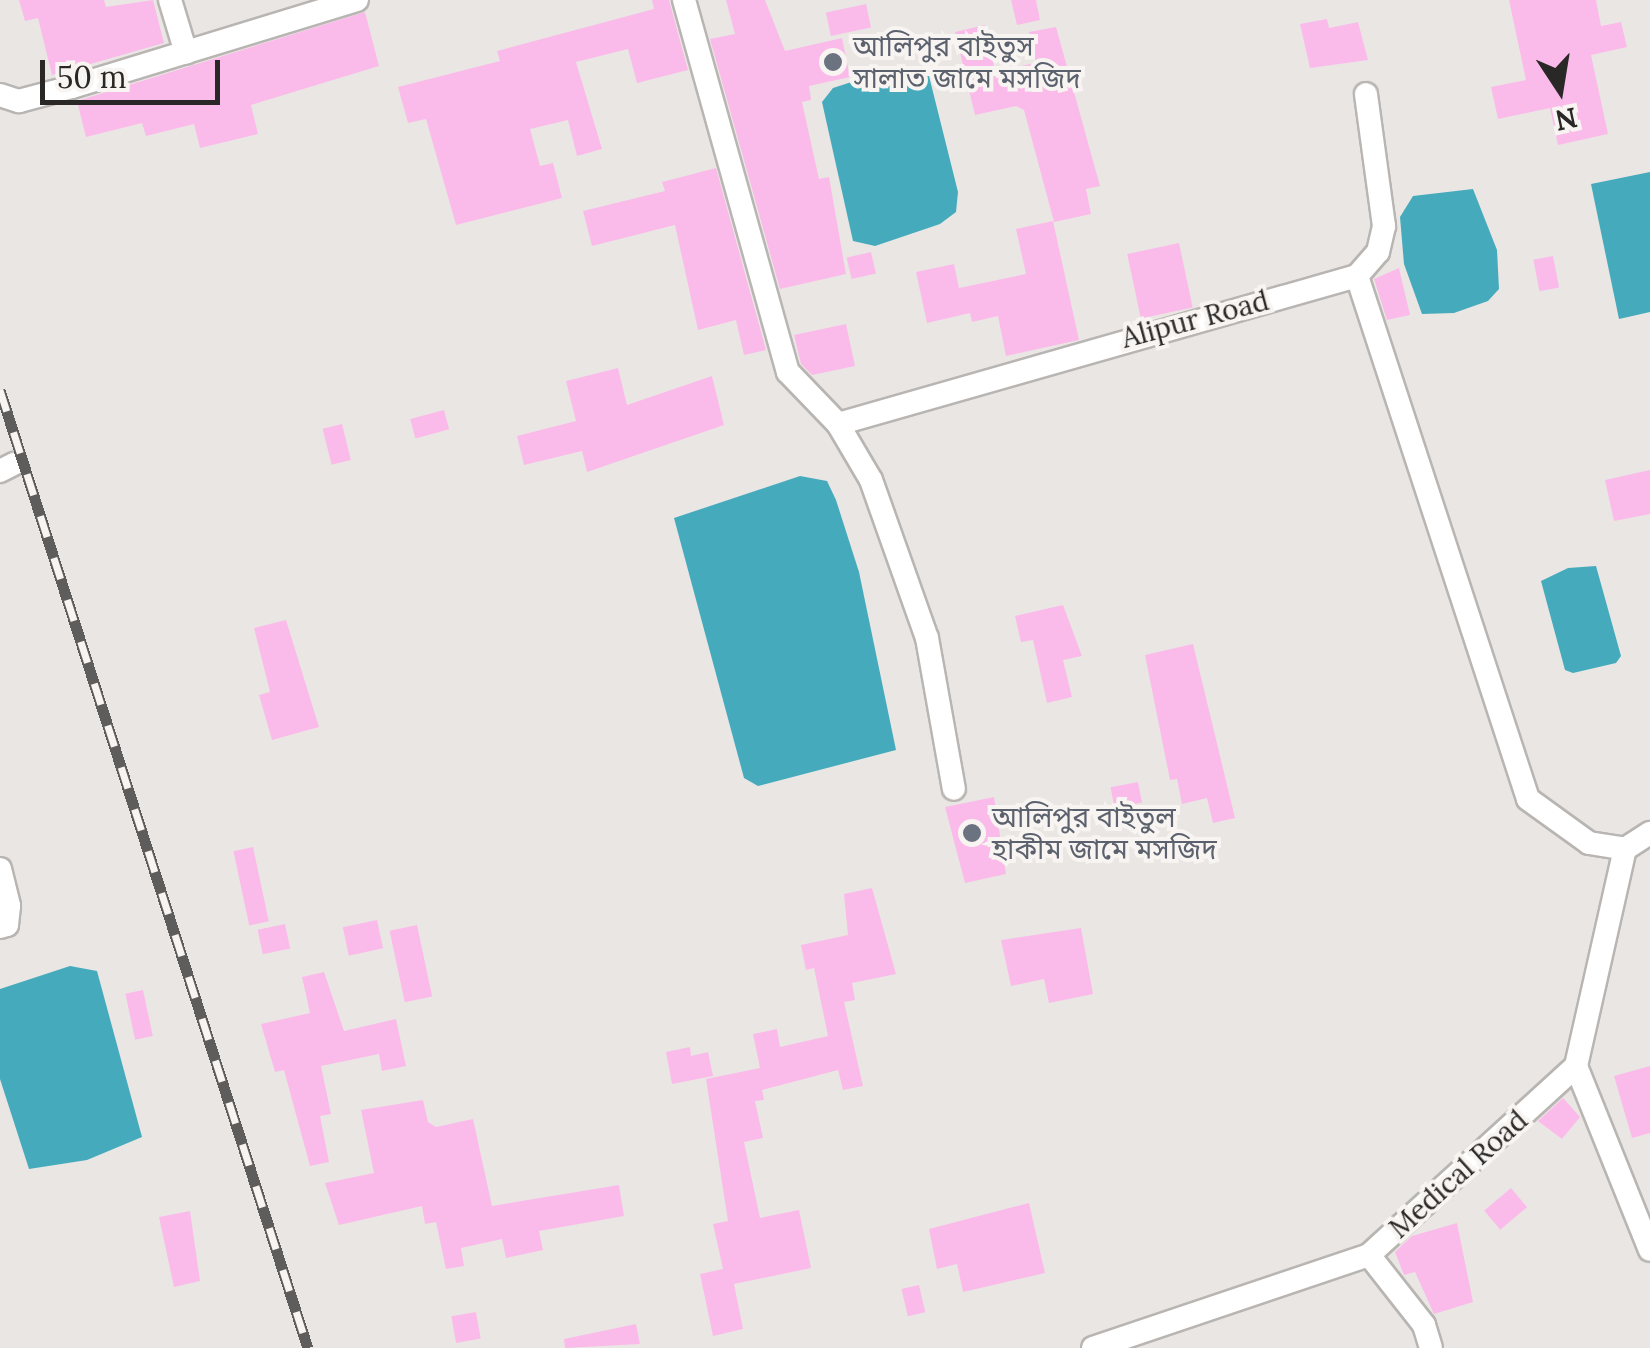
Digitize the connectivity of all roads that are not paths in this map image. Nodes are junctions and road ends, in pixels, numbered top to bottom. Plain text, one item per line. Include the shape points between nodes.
1 (170, 0) edge
2 (357, 0) edge
3 (684, 0) edge
4 (186, 53) junction
5 (1366, 94) dead end
6 (0, 95) edge
7 (1357, 276) junction
8 (838, 424) junction
9 (954, 789) dead end
10 (1650, 833) edge
11 (1625, 849) junction
12 (0, 869) edge
13 (0, 927) edge
14 (1576, 1066) junction
15 (1369, 1255) junction
16 (1649, 1256) edge
17 (1093, 1348) edge
18 (1431, 1348) edge

1 - 4 street
2 - 4 street
3 - 8 street via 788,372
4 - 6 street via 19,101
5 - 7 street via 1384,226 1378,252
7 - 8 street, Alipur Road
7 - 11 street via 1528,799 1589,843
8 - 9 street via 870,480 927,638
10 - 11 street
11 - 14 street
12 - 13 street via 9,906 7,925
14 - 15 street, Medical Road
14 - 16 street
15 - 17 street, Medical Road
15 - 18 street via 1424,1325

